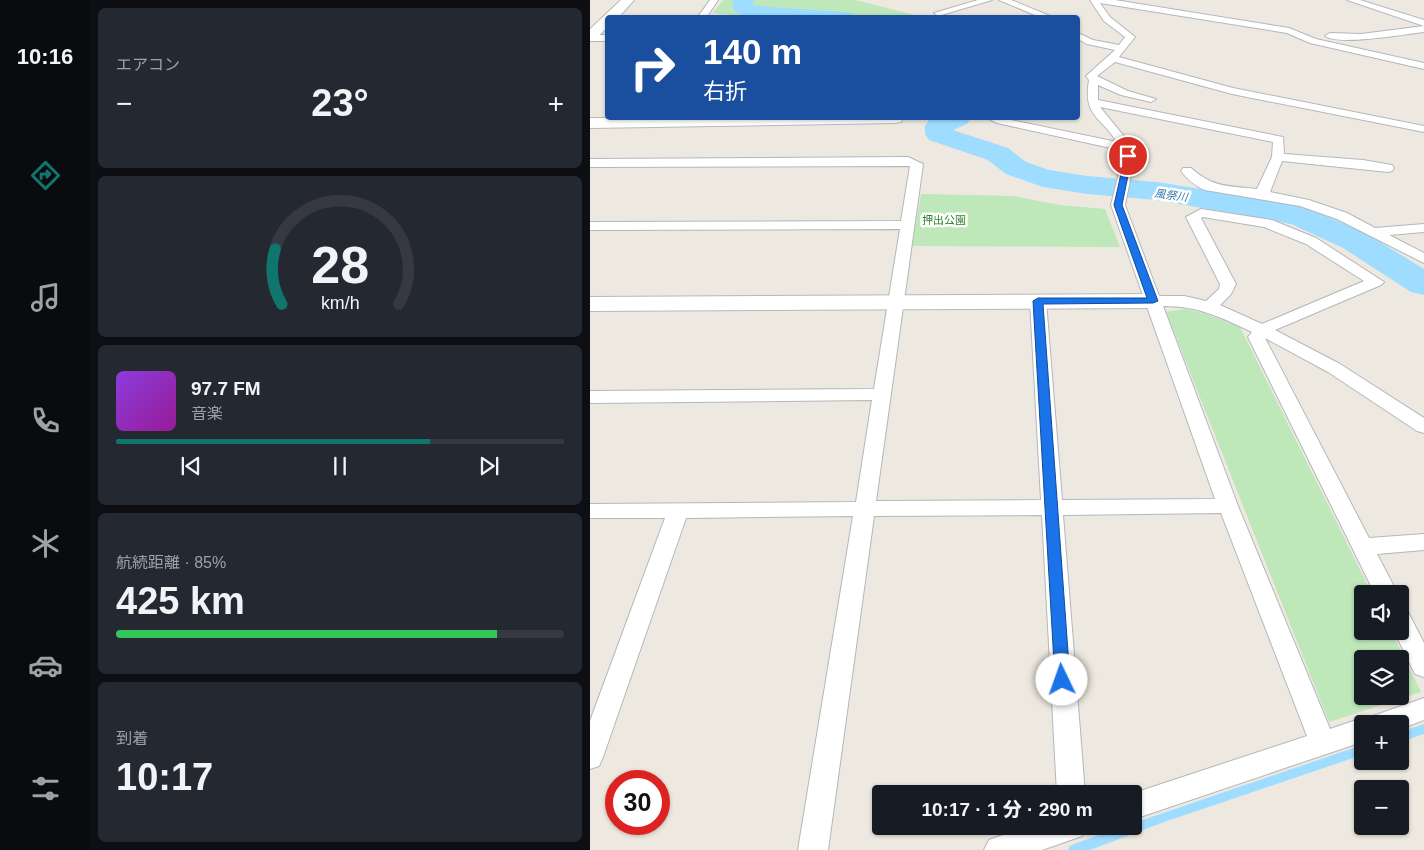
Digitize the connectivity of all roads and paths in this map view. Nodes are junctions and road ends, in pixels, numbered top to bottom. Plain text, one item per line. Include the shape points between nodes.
1 (628, 0) edge
2 (714, 0) edge
3 (988, 0) edge
4 (1003, 0) edge
5 (1094, 0) edge
6 (1099, 0) edge
7 (1351, 0) edge
8 (1424, 12) edge
9 (938, 14) dead end
10 (612, 15) edge
11 (703, 15) edge
12 (1043, 15) edge
13 (1413, 20) junction
14 (605, 22) edge
15 (1424, 23) edge
16 (1424, 29) edge
17 (1289, 31) junction
18 (590, 37) edge
19 (1080, 37) edge
20 (605, 38) edge
21 (1122, 48) junction
22 (1113, 58) junction
23 (1424, 66) edge
24 (1080, 74) edge
25 (1092, 78) junction
26 (1080, 98) edge
27 (1151, 99) dead end
28 (1091, 101) junction
29 (617, 120) edge
30 (997, 120) dead end
31 (590, 122) edge
32 (1424, 129) edge
33 (1124, 147) junction
34 (1278, 157) junction
35 (590, 163) edge
36 (1388, 168) dead end
37 (1187, 171) dead end
38 (1262, 194) junction
39 (907, 225) junction
40 (590, 226) edge
41 (1424, 228) edge
42 (1375, 232) junction
43 (1424, 259) edge
44 (1038, 301) junction
45 (1153, 301) junction
46 (896, 302) junction
47 (590, 304) edge
48 (1209, 306) junction
49 (1262, 330) junction
50 (881, 394) junction
51 (590, 397) edge
52 (1424, 428) edge
53 (1228, 506) junction
54 (1052, 507) junction
55 (865, 509) junction
56 (590, 511) edge
57 (678, 511) junction
58 (1424, 542) edge
59 (1363, 547) junction
60 (1382, 585) edge
61 (1409, 638) edge
62 (1424, 667) edge
63 (1424, 709) edge
64 (1407, 715) edge
65 (1354, 733) edge
66 (1323, 744) junction
67 (590, 757) edge
68 (1070, 785) edge
69 (1142, 803) edge
70 (1045, 835) edge
71 (813, 850) edge
72 (999, 850) edge

1 - 10 street
2 - 11 street
3 - 9 street
4 - 12 street
5 - 21 street via 1107,19 1130,37
6 - 17 street
7 - 13 street
8 - 13 street
13 - 15 street
14 - 18 street
16 - 17 street via 1361,37
17 - 23 street via 1313,41
18 - 20 street
19 - 21 street
21 - 22 street
22 - 25 street
22 - 32 street via 1232,91
24 - 25 street
25 - 27 street via 1125,93
25 - 28 street
26 - 28 street
28 - 33 street
28 - 34 street via 1280,140
29 - 31 street
30 - 33 street
33 - 45 street via 1128,156 1118,205
34 - 36 street
34 - 38 street
35 - 39 street via 908,161 917,164
37 - 38 street via 1210,187
38 - 42 street via 1304,203
39 - 40 street
39 - 46 street
41 - 42 street
42 - 43 street
44 - 45 street
44 - 46 street
44 - 54 street
45 - 48 street via 1184,301
45 - 53 street
46 - 47 street
46 - 50 street
48 - 49 street
48 - 49 street via 1226,291 1228,284 1193,217 1201,213 1267,223 1311,241 1376,282
49 - 52 street via 1334,368
49 - 59 street via 1256,337
50 - 51 street
50 - 55 street
53 - 54 street
53 - 66 street
54 - 55 street
54 - 68 street
55 - 57 street
55 - 71 street
56 - 57 street
57 - 67 street
58 - 59 street
59 - 60 street
61 - 62 street
63 - 64 street
65 - 66 street
66 - 69 street
70 - 72 street

